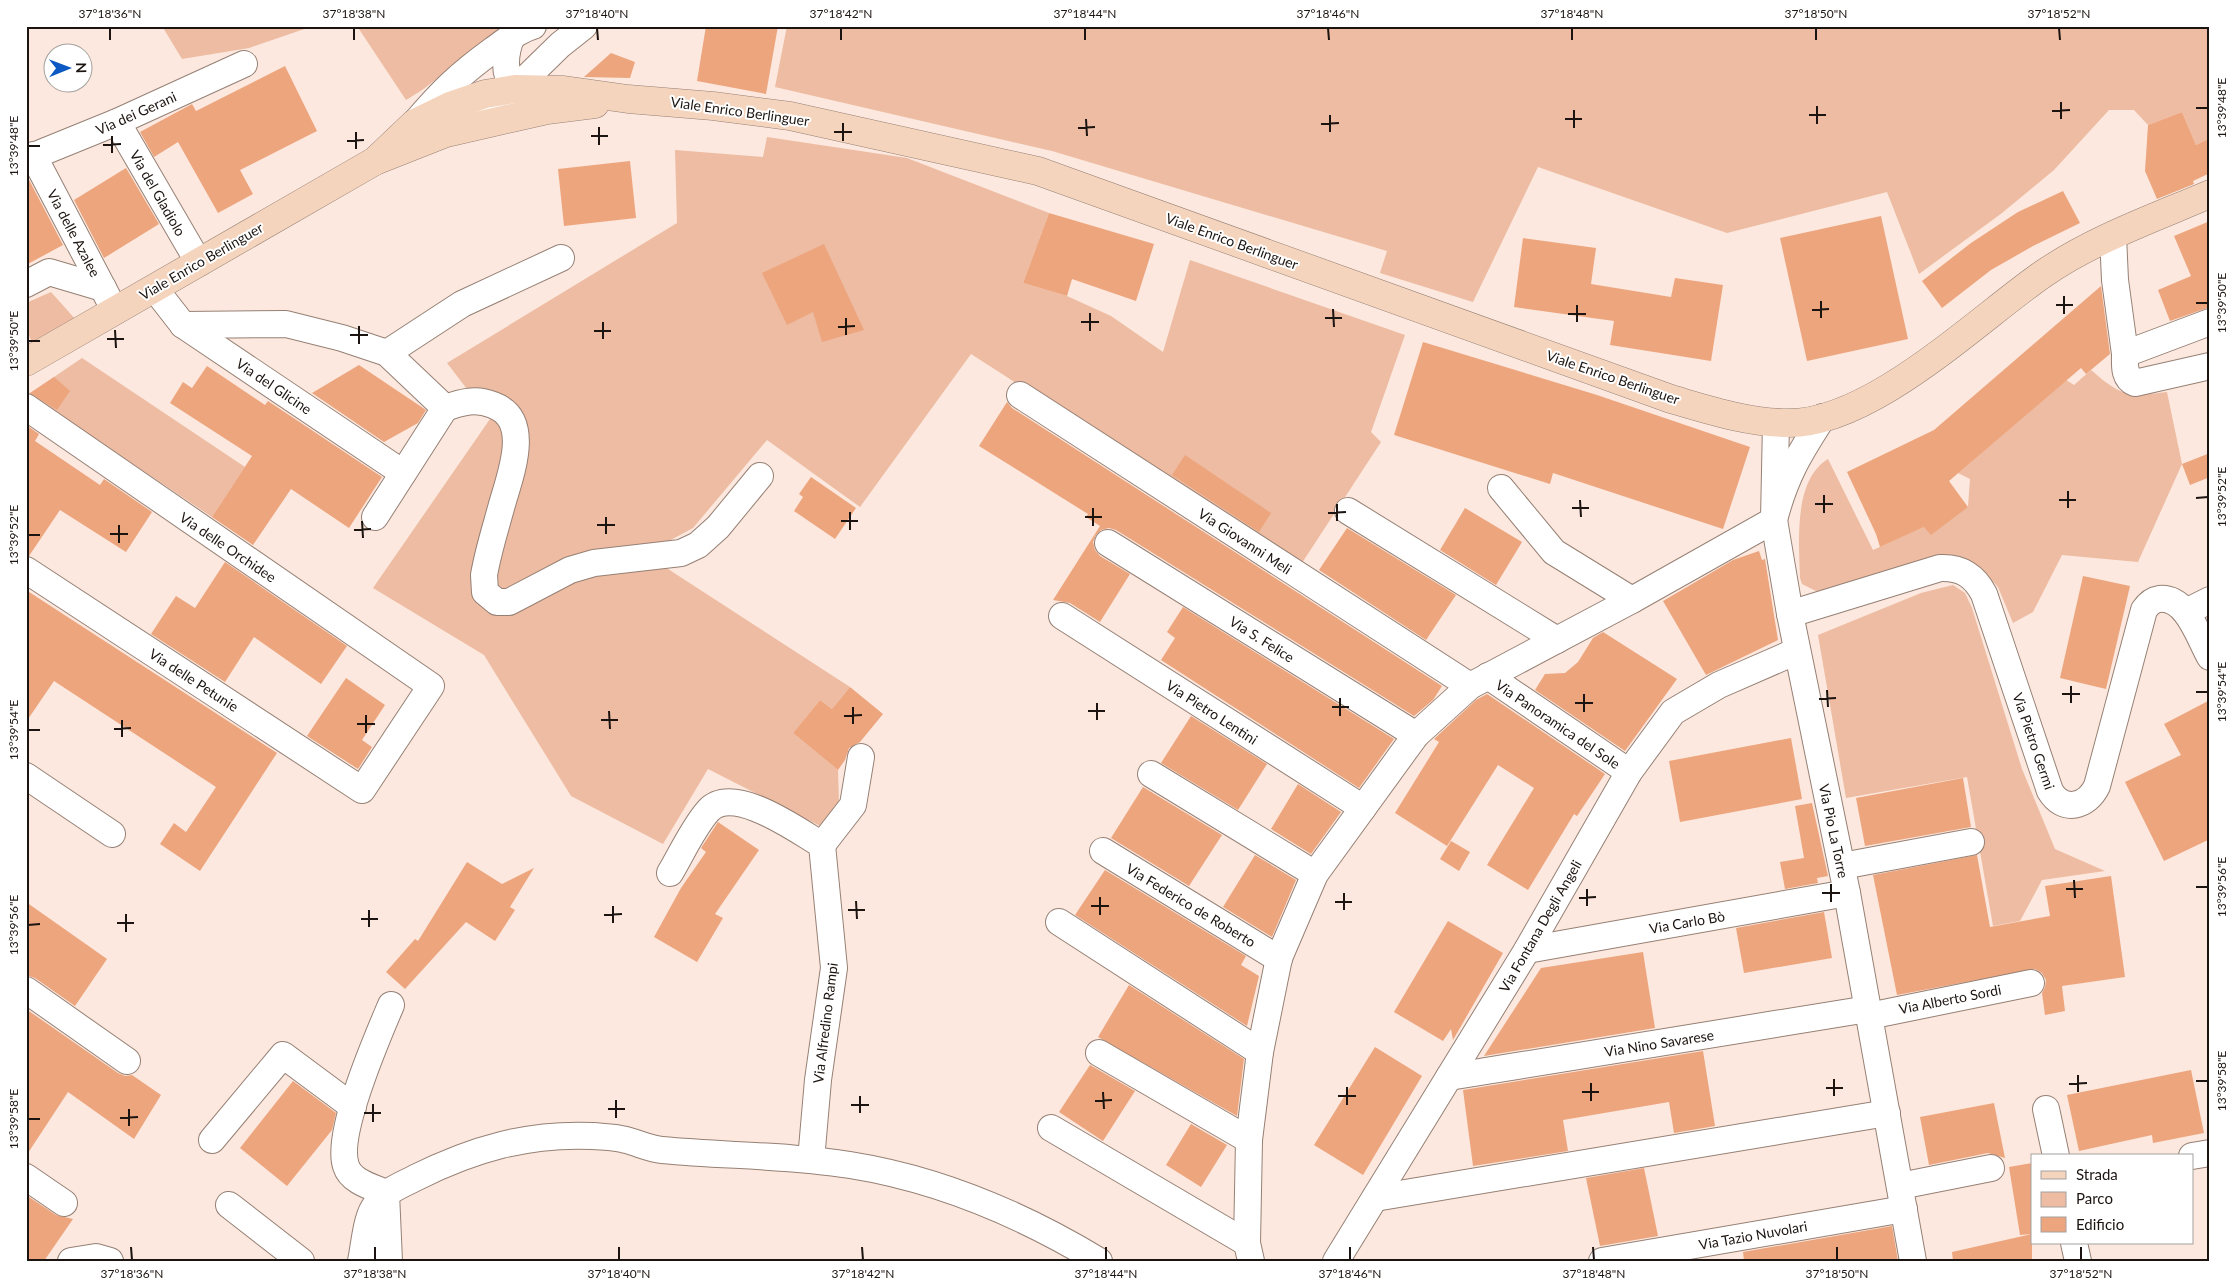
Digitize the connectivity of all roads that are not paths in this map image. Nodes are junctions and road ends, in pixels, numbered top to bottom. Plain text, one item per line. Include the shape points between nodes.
1 (584, 26) edge
2 (522, 31) edge
3 (244, 64) dead end
4 (515, 89) junction
5 (628, 99) junction
6 (547, 110) junction
7 (117, 122) junction
8 (415, 123) junction
9 (446, 133) junction
10 (30, 157) edge
11 (375, 161) junction
12 (2210, 194) edge
13 (2113, 236) junction
14 (562, 258) dead end
15 (199, 263) junction
16 (26, 284) edge
17 (155, 289) junction
18 (109, 300) junction
19 (2210, 322) edge
20 (183, 325) junction
21 (387, 353) junction
22 (2125, 354) junction
23 (26, 362) edge
24 (2210, 366) edge
25 (1020, 395) dead end
26 (26, 408) edge
27 (445, 408) junction
28 (1823, 417) junction
29 (1776, 422) junction
30 (403, 473) junction
31 (760, 476) dead end
32 (1502, 488) dead end
33 (1348, 511) dead end
34 (375, 517) dead end
35 (1774, 520) junction
36 (1108, 543) dead end
37 (26, 570) edge
38 (1632, 600) junction
39 (2210, 600) edge
40 (2186, 612) junction
41 (1790, 614) junction
42 (1062, 616) dead end
43 (1557, 640) junction
44 (1797, 651) junction
45 (2210, 657) edge
46 (1479, 681) junction
47 (1416, 735) junction
48 (861, 757) dead end
49 (1629, 772) junction
50 (1151, 774) dead end
51 (26, 776) edge
52 (362, 790) joint
53 (1363, 808) junction
54 (112, 834) dead end
55 (1971, 842) dead end
56 (822, 845) junction
57 (1102, 851) dead end
58 (1842, 866) junction
59 (670, 873) dead end
60 (1315, 874) junction
61 (1847, 893) junction
62 (1059, 922) dead end
63 (1527, 950) junction
64 (1279, 959) junction
65 (2031, 983) dead end
66 (26, 990) edge
67 (391, 1005) dead end
68 (1869, 1012) junction
69 (1260, 1052) junction
70 (1100, 1053) dead end
71 (127, 1061) dead end
72 (1450, 1076) junction
73 (354, 1107) junction
74 (2046, 1109) dead end
75 (1886, 1113) junction
76 (1051, 1128) dead end
77 (212, 1140) dead end
78 (1249, 1140) junction
79 (2210, 1153) edge
80 (2056, 1154) edge
81 (2194, 1156) edge
82 (810, 1160) junction
83 (1992, 1168) dead end
84 (26, 1177) edge
85 (386, 1193) junction
86 (1902, 1197) junction
87 (1375, 1198) junction
88 (64, 1203) dead end
89 (229, 1205) dead end
90 (2074, 1244) edge
91 (1249, 1252) edge
92 (1615, 1260) edge
93 (70, 1261) edge
94 (110, 1261) edge
95 (301, 1261) edge
96 (361, 1261) edge
97 (389, 1261) edge
98 (1099, 1261) edge
99 (1336, 1261) edge
100 (1913, 1261) edge
101 (2078, 1261) edge

1 - 4 street
2 - 4 street via 506,51 506,66
2 - 8 street via 457,76
3 - 7 street, Via dei Gerani
4 - 5 main road via 564,90
4 - 6 street
4 - 8 main road via 485,94
4 - 9 street
5 - 6 main road
5 - 29 main road, Viale Enrico Berlinguer via 790,116 1038,172 1670,399 1754,421
6 - 9 main road
7 - 10 street, Via dei Gerani
7 - 15 street, Via del Gladiolo
8 - 11 main road
9 - 11 main road
10 - 18 street, Via delle Azalee
11 - 15 main road, Viale Enrico Berlinguer
12 - 13 main road, Viale Enrico Berlinguer
13 - 22 street
13 - 28 main road, Viale Enrico Berlinguer via 2042,275 1932,359 1894,383 1854,406
14 - 21 street via 462,304
15 - 17 main road, Viale Enrico Berlinguer
16 - 18 street via 48,272
17 - 18 main road, Viale Enrico Berlinguer
17 - 20 street, Via del Glicine
18 - 23 main road, Viale Enrico Berlinguer
19 - 22 street
20 - 21 street via 293,325
20 - 30 street, Via del Glicine
21 - 27 street
22 - 24 street via 2126,376 2135,383
25 - 46 street, Via Giovanni Meli
26 - 52 street, Via delle Orchidee via 431,686
27 - 30 street
27 - 31 street via 476,400 492,404 504,409 514,426 516,453 484,575 485,592 497,602 509,602 570,570 594,563 681,553 718,527
28 - 29 main road, Viale Enrico Berlinguer
28 - 35 street via 1782,487
29 - 35 street
30 - 34 street
32 - 38 street via 1554,552
33 - 43 street
35 - 38 street
35 - 41 street, Via Pio La Torre
36 - 47 street, Via S. Felice
37 - 52 street, Via delle Petunie
38 - 43 street
39 - 40 street
40 - 41 street, Via Pietro Germi via 2167,599 2156,600 2146,606 2098,786 2082,804 2068,806 2057,801 2050,791 1984,594 1968,574 1956,568 1940,568
40 - 45 street, Via Pietro Germi
41 - 44 street, Via Pio La Torre
42 - 53 street, Via Pietro Lentini
43 - 46 street
44 - 49 street, Via Fontana Degli Angeli via 1719,685 1673,712
44 - 58 street, Via Pio La Torre
46 - 47 street
46 - 49 street, Via Panoramica del Sole
47 - 53 street
48 - 56 street via 853,805
49 - 63 street, Via Fontana Degli Angeli
50 - 60 street
51 - 54 street
53 - 60 street
55 - 58 street
56 - 59 street via 751,805 721,803 709,810
56 - 82 street, Via Alfredino Rampi via 834,968
57 - 64 street, Via Federico de Roberto
58 - 61 street, Via Pio La Torre
60 - 64 street
61 - 63 street, Via Carlo Bò
61 - 68 street, Via Pio La Torre
62 - 69 street
63 - 72 street, Via Fontana Degli Angeli
64 - 69 street
65 - 68 street, Via Alberto Sordi
66 - 71 street
67 - 73 street
68 - 72 street, Via Nino Savarese
68 - 75 street, Via Pio La Torre
69 - 78 street
70 - 78 street
72 - 87 street, Via Fontana Degli Angeli
73 - 77 street via 283,1055
73 - 85 street via 343,1149 346,1167 353,1177
74 - 80 street
75 - 86 street, Via Pio La Torre
75 - 87 street
76 - 91 street
78 - 91 street
79 - 81 street
82 - 85 street via 659,1150 623,1139 594,1136 546,1136 501,1144 443,1164
82 - 98 street via 887,1172 942,1187 1013,1215
83 - 86 street, Via Tazio Nuvolari
84 - 88 street
85 - 96 street via 372,1209
85 - 97 street
86 - 92 street, Via Tazio Nuvolari
86 - 100 street, Via Pio La Torre
87 - 99 street, Via Fontana Degli Angeli
89 - 95 street
90 - 101 street
93 - 94 street via 96,1257

